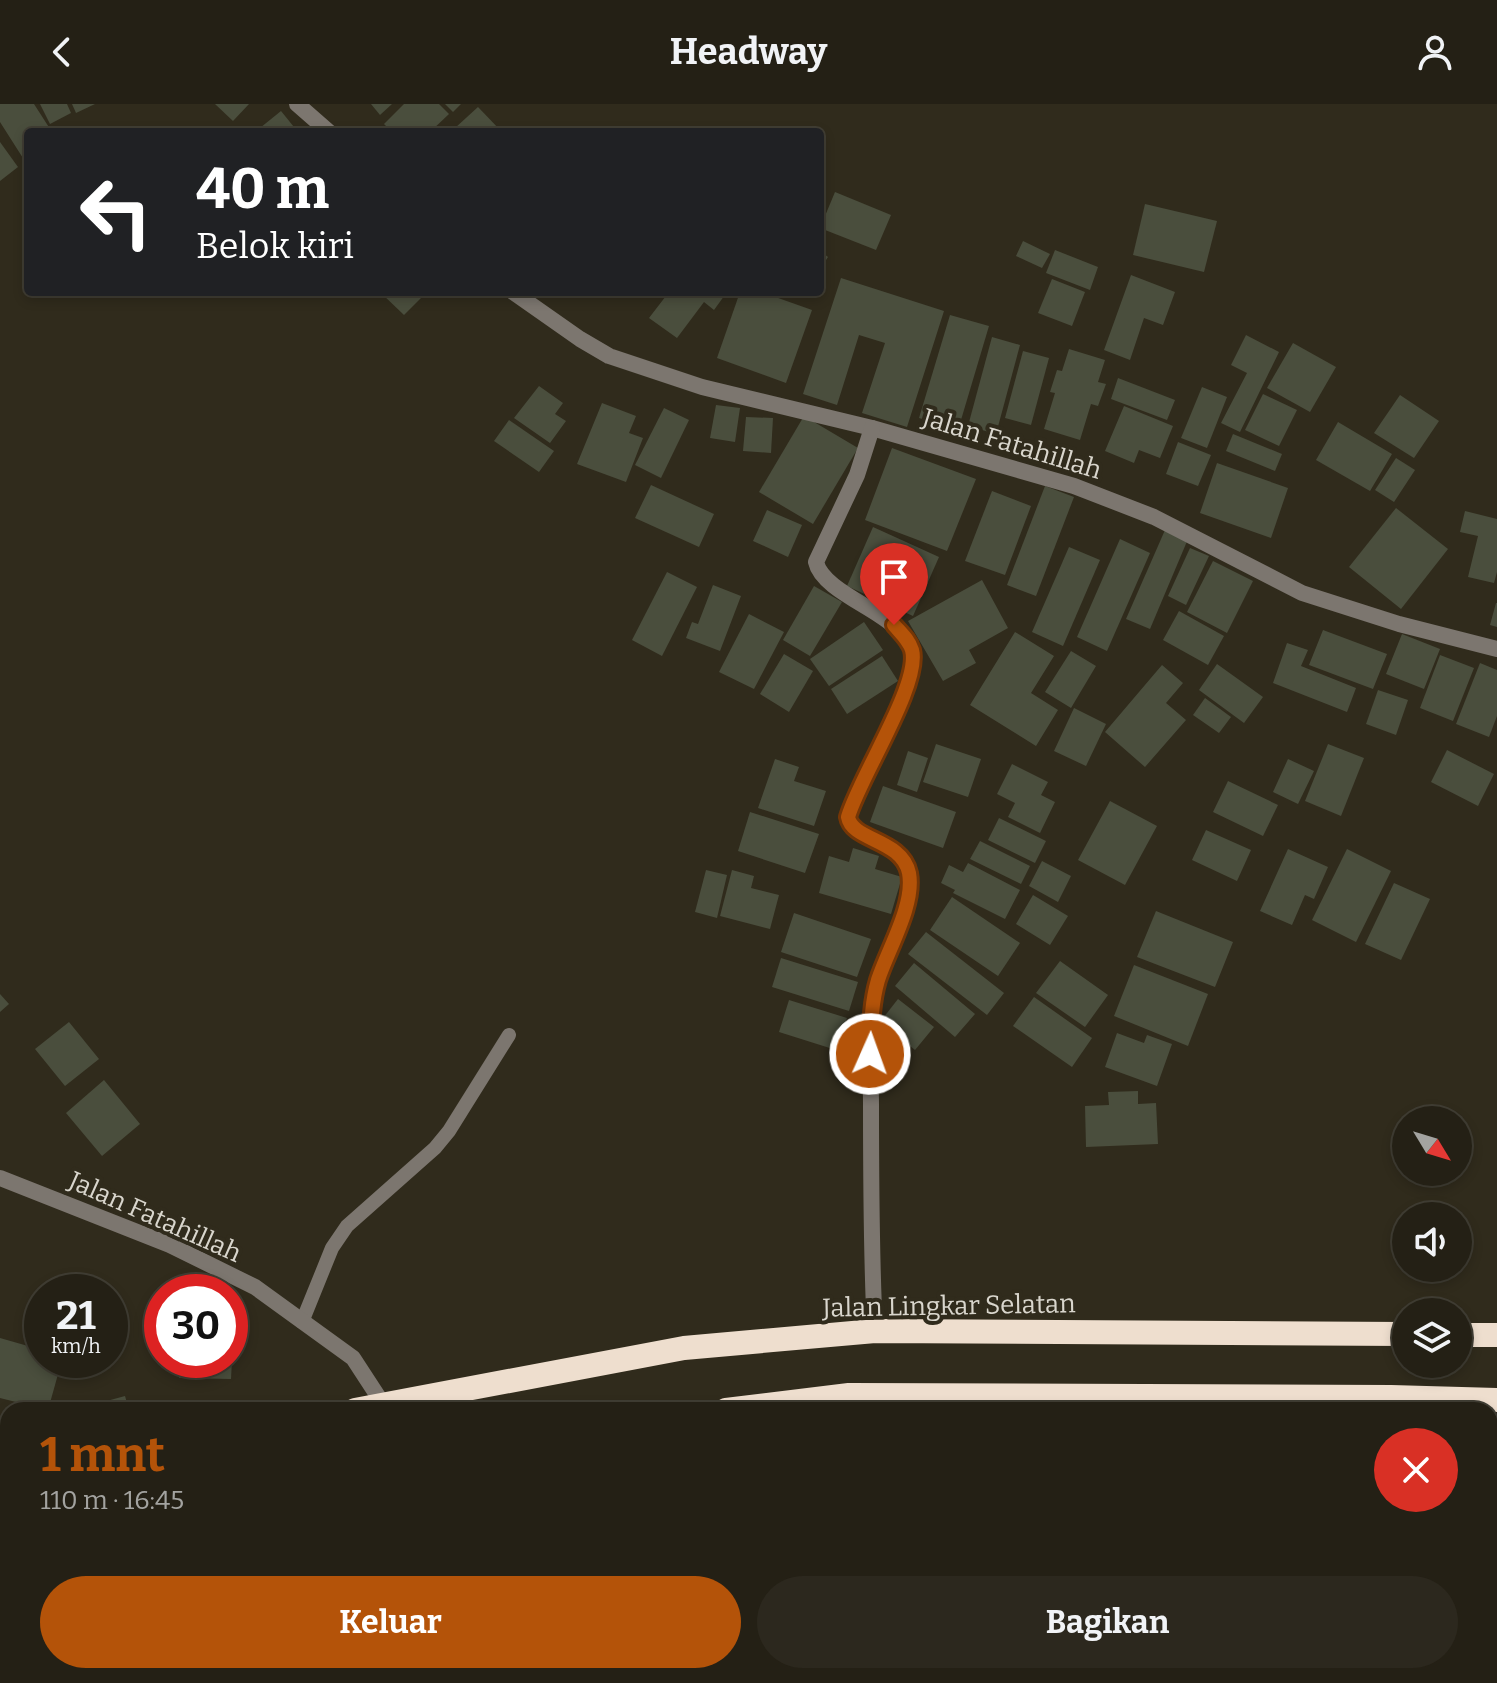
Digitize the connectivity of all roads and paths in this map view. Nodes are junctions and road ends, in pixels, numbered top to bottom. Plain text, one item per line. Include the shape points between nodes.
1 (297, 104) edge
2 (324, 128) edge
3 (519, 296) edge
4 (872, 428) junction
5 (1497, 649) edge
6 (509, 1035) dead end
7 (0, 1178) edge
8 (302, 1322) junction
9 (875, 1331) junction
10 (1392, 1334) edge
11 (1472, 1335) edge
12 (1497, 1335) edge
13 (1497, 1400) edge
14 (380, 1402) edge
15 (409, 1402) edge
16 (792, 1402) edge
17 (1269, 1402) edge
18 (1443, 1402) edge

1 - 2 street
3 - 4 street, Jalan Fatahillah via 609,356 702,387
4 - 5 street, Jalan Fatahillah via 1074,486 1154,517 1302,593
4 - 9 street via 816,562 821,576 894,625 912,650 911,676 848,817 854,830 888,845 902,858 910,886 872,1003
6 - 8 lane via 435,1148 347,1226 332,1248
7 - 8 street, Jalan Fatahillah via 170,1245 255,1287
8 - 14 street, Jalan Fatahillah via 353,1358
9 - 10 highway, Jalan Lingkar Selatan
9 - 15 highway, Jalan Lingkar Selatan via 684,1348
11 - 12 highway
13 - 18 highway
16 - 17 highway via 849,1395

